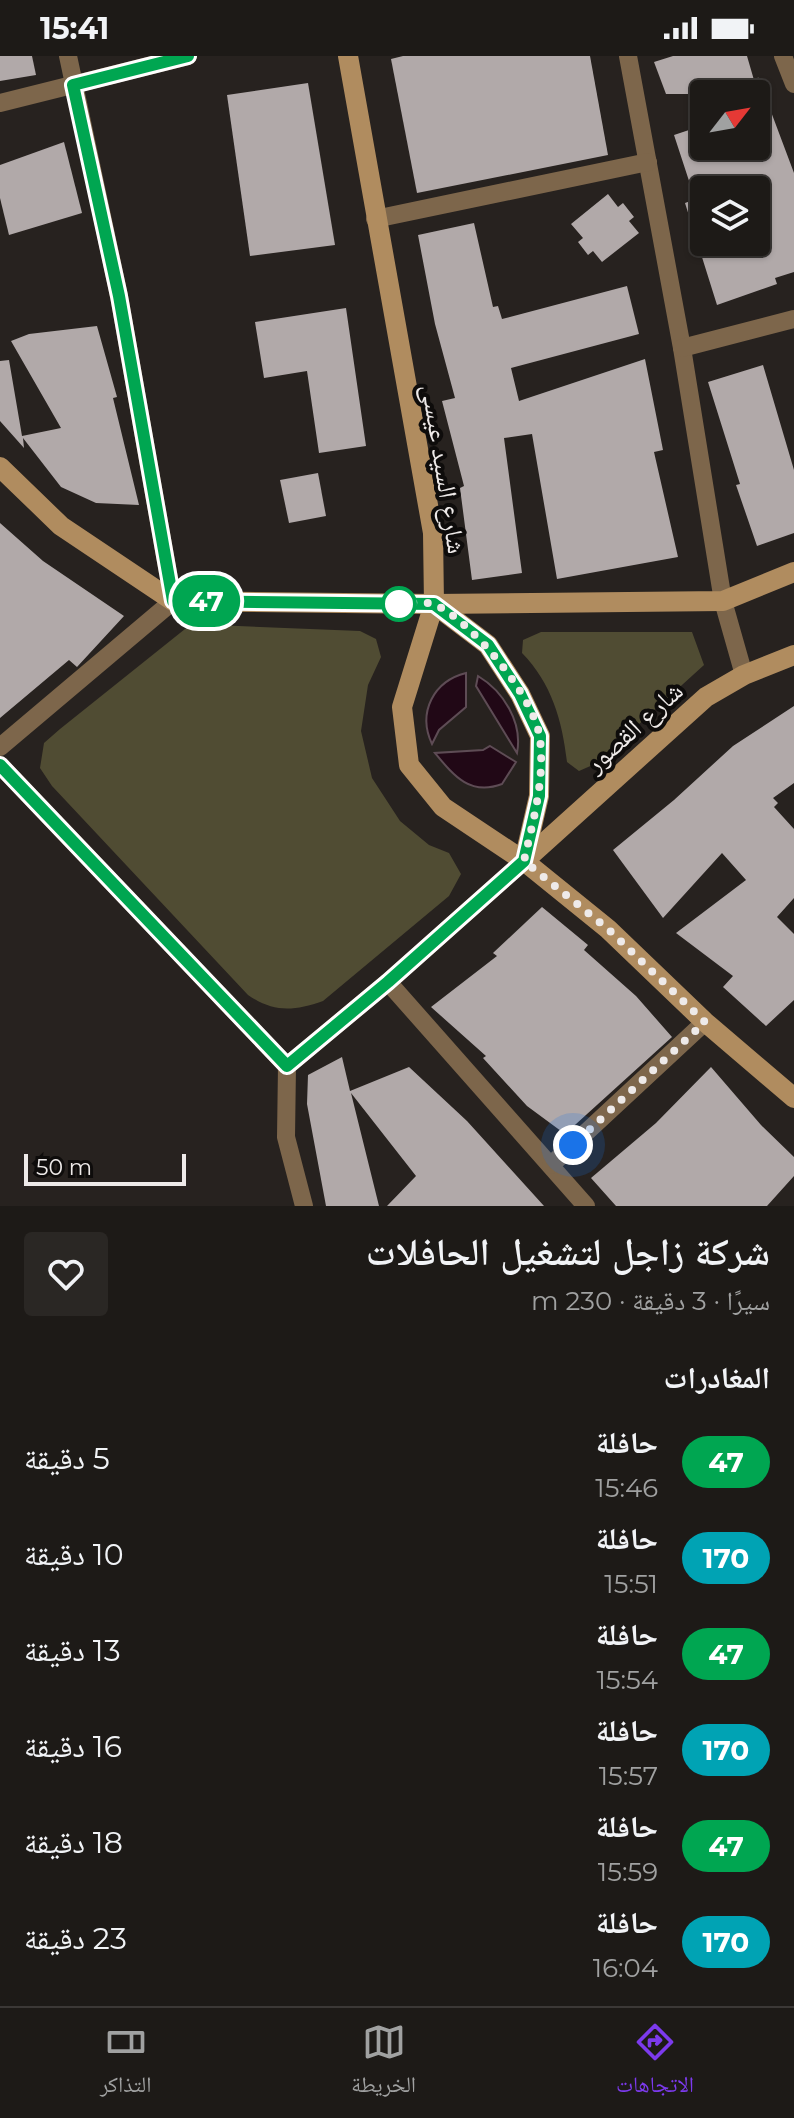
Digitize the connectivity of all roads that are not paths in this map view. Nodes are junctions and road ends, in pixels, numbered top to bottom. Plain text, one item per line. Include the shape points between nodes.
1 (68, 56) edge
2 (188, 56) edge
3 (348, 56) edge
4 (783, 56) edge
5 (633, 58) edge
6 (794, 84) edge
7 (73, 85) junction
8 (0, 103) edge
9 (648, 162) junction
10 (375, 219) junction
11 (794, 319) edge
12 (682, 348) junction
13 (0, 467) edge
14 (794, 572) edge
15 (173, 601) junction
16 (723, 601) junction
17 (434, 604) junction
18 (794, 655) edge
19 (744, 675) junction
20 (0, 747) edge
21 (0, 765) edge
22 (524, 861) junction
23 (388, 982) junction
24 (705, 1022) junction
25 (287, 1066) junction
26 (794, 1098) edge
27 (551, 1165) junction
28 (304, 1206) edge
29 (586, 1206) edge

1 - 7 street
2 - 7 street
3 - 10 street, شارع السيد عيسى
4 - 6 street
5 - 9 street
7 - 8 street
7 - 15 street via 119,296
9 - 10 street
9 - 12 street
10 - 17 street, شارع السيد عيسى via 433,533
11 - 12 street
12 - 16 street
13 - 15 street via 61,526
14 - 16 street
15 - 17 street
15 - 20 street
16 - 17 street
16 - 19 street
17 - 22 street via 488,645 540,736 539,796
17 - 22 street, شارع السيد عيسى via 402,707 409,765 443,807
18 - 19 street, شارع القصور
19 - 22 street, شارع القصور via 706,697
21 - 25 street
22 - 23 street
22 - 24 street, شارع السيد عيسى via 608,929
23 - 25 street
23 - 27 street
24 - 26 street, شارع السيد عيسى
24 - 27 street
25 - 28 street via 286,1137
27 - 29 street

